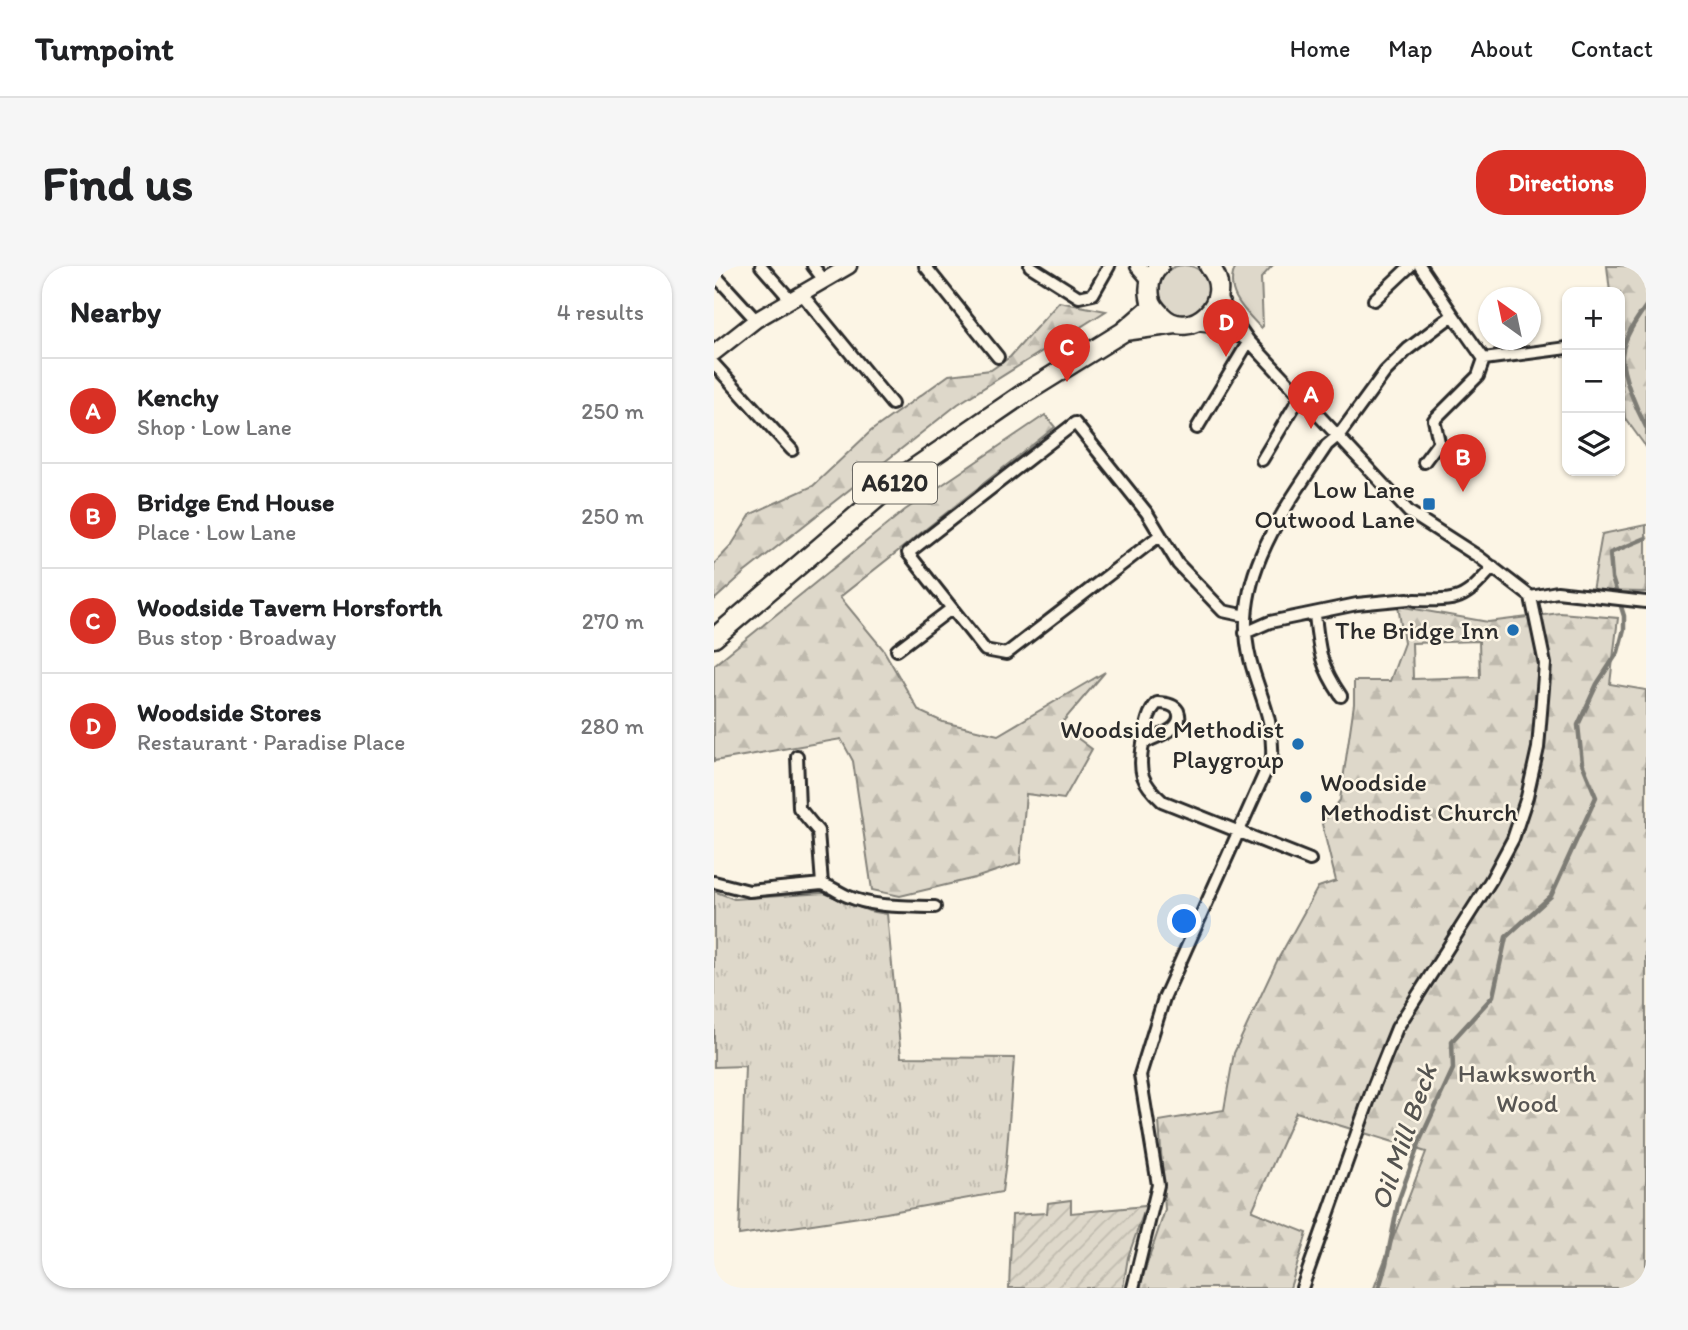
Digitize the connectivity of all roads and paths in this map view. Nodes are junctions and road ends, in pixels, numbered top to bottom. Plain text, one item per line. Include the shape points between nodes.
1 (761, 266) edge
2 (813, 266) edge
3 (849, 266) edge
4 (925, 266) edge
5 (1030, 266) edge
6 (1109, 266) edge
7 (1138, 266) edge
8 (1209, 266) edge
9 (1225, 266) edge
10 (1410, 266) edge
11 (1420, 266) edge
12 (1154, 273) edge
13 (714, 274) edge
14 (824, 280) junction
15 (1218, 288) junction
16 (795, 296) junction
17 (1374, 300) dead end
18 (1153, 306) junction
19 (1453, 315) junction
20 (757, 320) junction
21 (1184, 324) junction
22 (1123, 331) junction
23 (1249, 341) junction
24 (716, 347) edge
25 (1562, 349) edge
26 (998, 357) dead end
27 (1484, 359) junction
28 (714, 364) edge
29 (1301, 395) junction
30 (892, 404) dead end
31 (1197, 428) dead end
32 (1339, 435) junction
33 (792, 450) dead end
34 (1262, 460) dead end
35 (1424, 462) dead end
36 (1159, 536) junction
37 (1493, 567) junction
38 (1531, 597) junction
39 (1643, 602) edge
40 (951, 609) junction
41 (1315, 615) junction
42 (1246, 616) junction
43 (1245, 634) junction
44 (714, 638) edge
45 (897, 650) dead end
46 (1341, 696) dead end
47 (1143, 744) dead end
48 (797, 756) dead end
49 (1238, 831) junction
50 (1310, 860) dead end
51 (714, 882) edge
52 (822, 884) junction
53 (935, 907) dead end
54 (1133, 1288) edge
55 (1303, 1288) edge

1 - 16 street
2 - 14 street
3 - 14 street
4 - 26 street
5 - 6 street via 1079,297 1093,294
7 - 12 street
8 - 15 highway
9 - 15 highway
10 - 17 street
11 - 19 street
12 - 18 highway via 1149,296
13 - 20 street
14 - 16 street
15 - 21 highway via 1211,312
15 - 23 street
16 - 20 street
16 - 30 street
18 - 21 highway via 1165,319
18 - 22 highway, A6120
19 - 27 street
19 - 32 street via 1385,372
20 - 24 street
21 - 22 highway, A6120
21 - 23 street via 1220,327
22 - 44 highway, A6120 via 903,476
23 - 29 street
23 - 31 street
25 - 27 street
27 - 35 street via 1478,376 1434,420 1439,442
28 - 33 street
29 - 32 street
29 - 34 street
32 - 37 street via 1409,512
32 - 42 street via 1329,442 1266,540
36 - 40 street via 1006,654 985,650
36 - 40 street via 1147,513 1076,423 908,553
36 - 42 street via 1178,564 1223,611
37 - 38 street
37 - 41 street via 1462,598 1357,604
38 - 39 street via 1557,592
38 - 55 street via 1545,664 1544,703 1538,748 1517,829 1491,880 1397,1028
40 - 45 street
41 - 43 street via 1270,622
41 - 46 street via 1319,653
42 - 43 street
43 - 49 street via 1273,736 1272,757
47 - 49 street via 1139,764 1146,787 1162,801
48 - 52 street via 799,808 818,831
49 - 50 street
49 - 54 street via 1164,998 1140,1075 1158,1185
51 - 52 street via 748,891
52 - 53 street via 848,897 888,906

